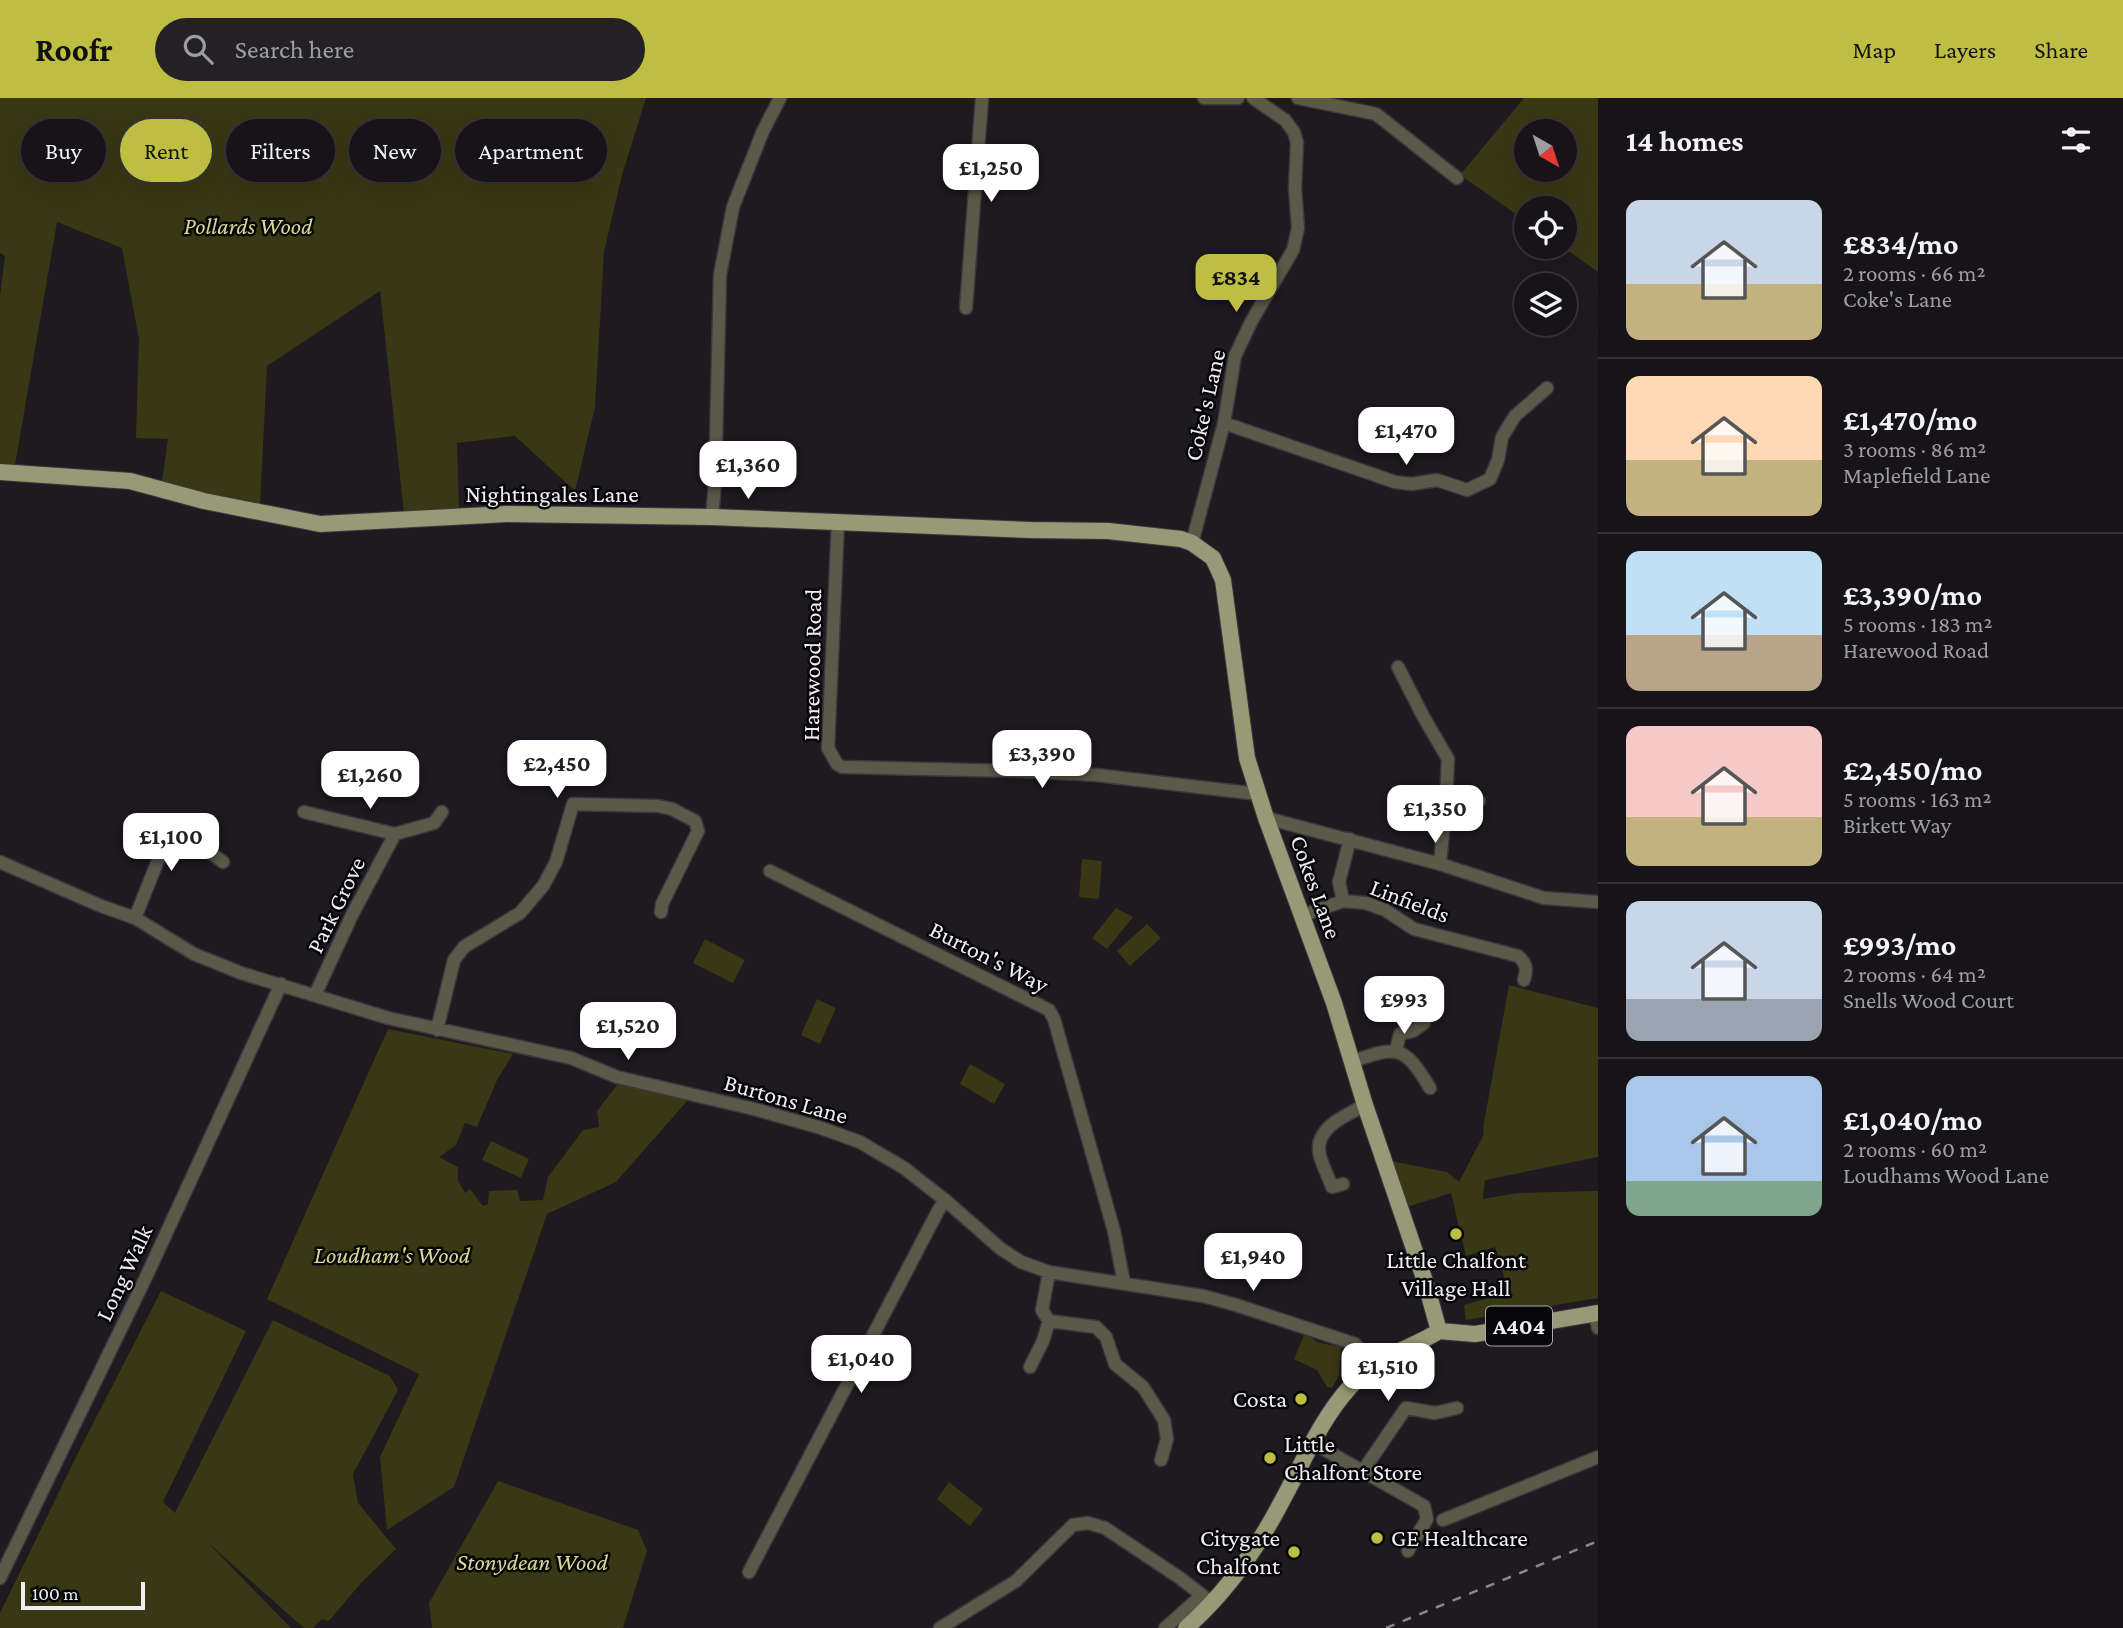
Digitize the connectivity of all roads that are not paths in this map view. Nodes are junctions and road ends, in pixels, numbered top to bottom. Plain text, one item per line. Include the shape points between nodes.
1 (780, 98) edge
2 (982, 98) edge
3 (1204, 98) edge
4 (1238, 98) edge
5 (1253, 98) edge
6 (1298, 98) edge
7 (1457, 178) dead end
8 (966, 308) dead end
9 (1547, 388) dead end
10 (1224, 423) junction
11 (0, 471) edge
12 (712, 517) junction
13 (838, 522) junction
14 (1192, 543) junction
15 (1398, 667) dead end
16 (1258, 794) junction
17 (1447, 800) junction
18 (1479, 801) dead end
19 (304, 812) dead end
20 (442, 812) dead end
21 (1266, 818) junction
22 (395, 834) junction
23 (1350, 839) junction
24 (0, 862) edge
25 (223, 862) dead end
26 (1440, 864) junction
27 (770, 871) dead end
28 (1343, 901) junction
29 (1598, 902) edge
30 (661, 912) dead end
31 (1301, 916) junction
32 (135, 918) junction
33 (1524, 980) dead end
34 (281, 984) junction
35 (1395, 988) dead end
36 (315, 995) junction
37 (437, 1030) junction
38 (1396, 1050) junction
39 (1351, 1062) junction
40 (1430, 1088) dead end
41 (1365, 1105) junction
42 (1333, 1188) dead end
43 (945, 1200) junction
44 (1049, 1272) junction
45 (1124, 1283) junction
46 (1597, 1318) edge
47 (1049, 1321) junction
48 (1439, 1331) junction
49 (1030, 1367) dead end
50 (1372, 1367) junction
51 (1457, 1408) dead end
52 (1313, 1443) junction
53 (1598, 1457) edge
54 (1161, 1460) dead end
55 (1362, 1472) junction
56 (1443, 1520) dead end
57 (1408, 1551) dead end
58 (749, 1572) dead end
59 (0, 1578) edge
60 (1207, 1599) junction
61 (940, 1628) edge
62 (1165, 1628) edge
63 (1186, 1628) edge

1 - 12 street via 733,206 720,275
2 - 8 street
3 - 4 street
5 - 10 street, Coke's Lane via 1294,132 1297,228 1293,250 1235,356
6 - 7 street via 1376,114
9 - 10 street via 1515,416 1502,437 1490,479 1467,490 1437,480 1395,482
10 - 14 street, Coke's Lane
11 - 12 main road, Nightingales Lane via 130,481 320,524 507,514
12 - 13 main road, Nightingales Lane
13 - 14 main road, Nightingales Lane via 1108,531
13 - 16 street, Harewood Road via 828,748 837,764 1096,775
14 - 16 main road, Cokes Lane via 1213,558 1223,580 1247,758
15 - 17 street via 1448,759
16 - 21 main road, Cokes Lane
17 - 18 street
17 - 26 street
19 - 22 street, Park Grove
20 - 22 street, Park Grove via 435,823
21 - 23 street
21 - 31 main road, Cokes Lane
22 - 36 street, Park Grove
23 - 26 street
23 - 28 street via 1339,882
24 - 32 street, Burtons Lane
25 - 32 street via 200,844 181,841 161,853
26 - 29 street via 1544,898
27 - 45 street, Burton's Way via 1049,1010 1114,1231
28 - 31 street, Linfields
28 - 33 street, Linfields via 1385,910 1414,929 1518,956 1527,969
30 - 37 street via 698,831 695,821 658,806 569,800 556,862 543,887 520,913 464,947 454,960
31 - 39 main road, Cokes Lane
32 - 34 street, Burtons Lane via 194,954
34 - 36 street, Burtons Lane
34 - 59 street, Long Walk
35 - 38 street via 1424,993 1427,1007 1424,1023 1399,1034
36 - 37 street, Burtons Lane
37 - 43 street, Burtons Lane via 571,1058 617,1077 821,1128 860,1142 893,1161
38 - 39 street
38 - 40 street via 1416,1066
39 - 41 main road, Cokes Lane
41 - 42 street via 1323,1133 1318,1149
41 - 48 main road, Cokes Lane
43 - 44 street, Burtons Lane via 1001,1249
43 - 58 street
44 - 45 street, Burtons Lane
44 - 47 street via 1042,1310
45 - 50 street, Burtons Lane via 1203,1296 1354,1344
46 - 48 main road, A404 via 1475,1334
47 - 49 street
47 - 54 street via 1096,1327 1106,1337 1115,1364 1143,1387 1164,1420 1167,1439
48 - 50 main road
50 - 52 main road via 1341,1398
51 - 55 street via 1436,1413 1406,1408
52 - 55 street
52 - 60 main road via 1250,1556
53 - 56 street
55 - 57 street via 1409,1493 1424,1506 1427,1519
60 - 61 street via 1105,1528 1088,1523 1073,1525 1016,1581
60 - 62 street
60 - 63 main road

